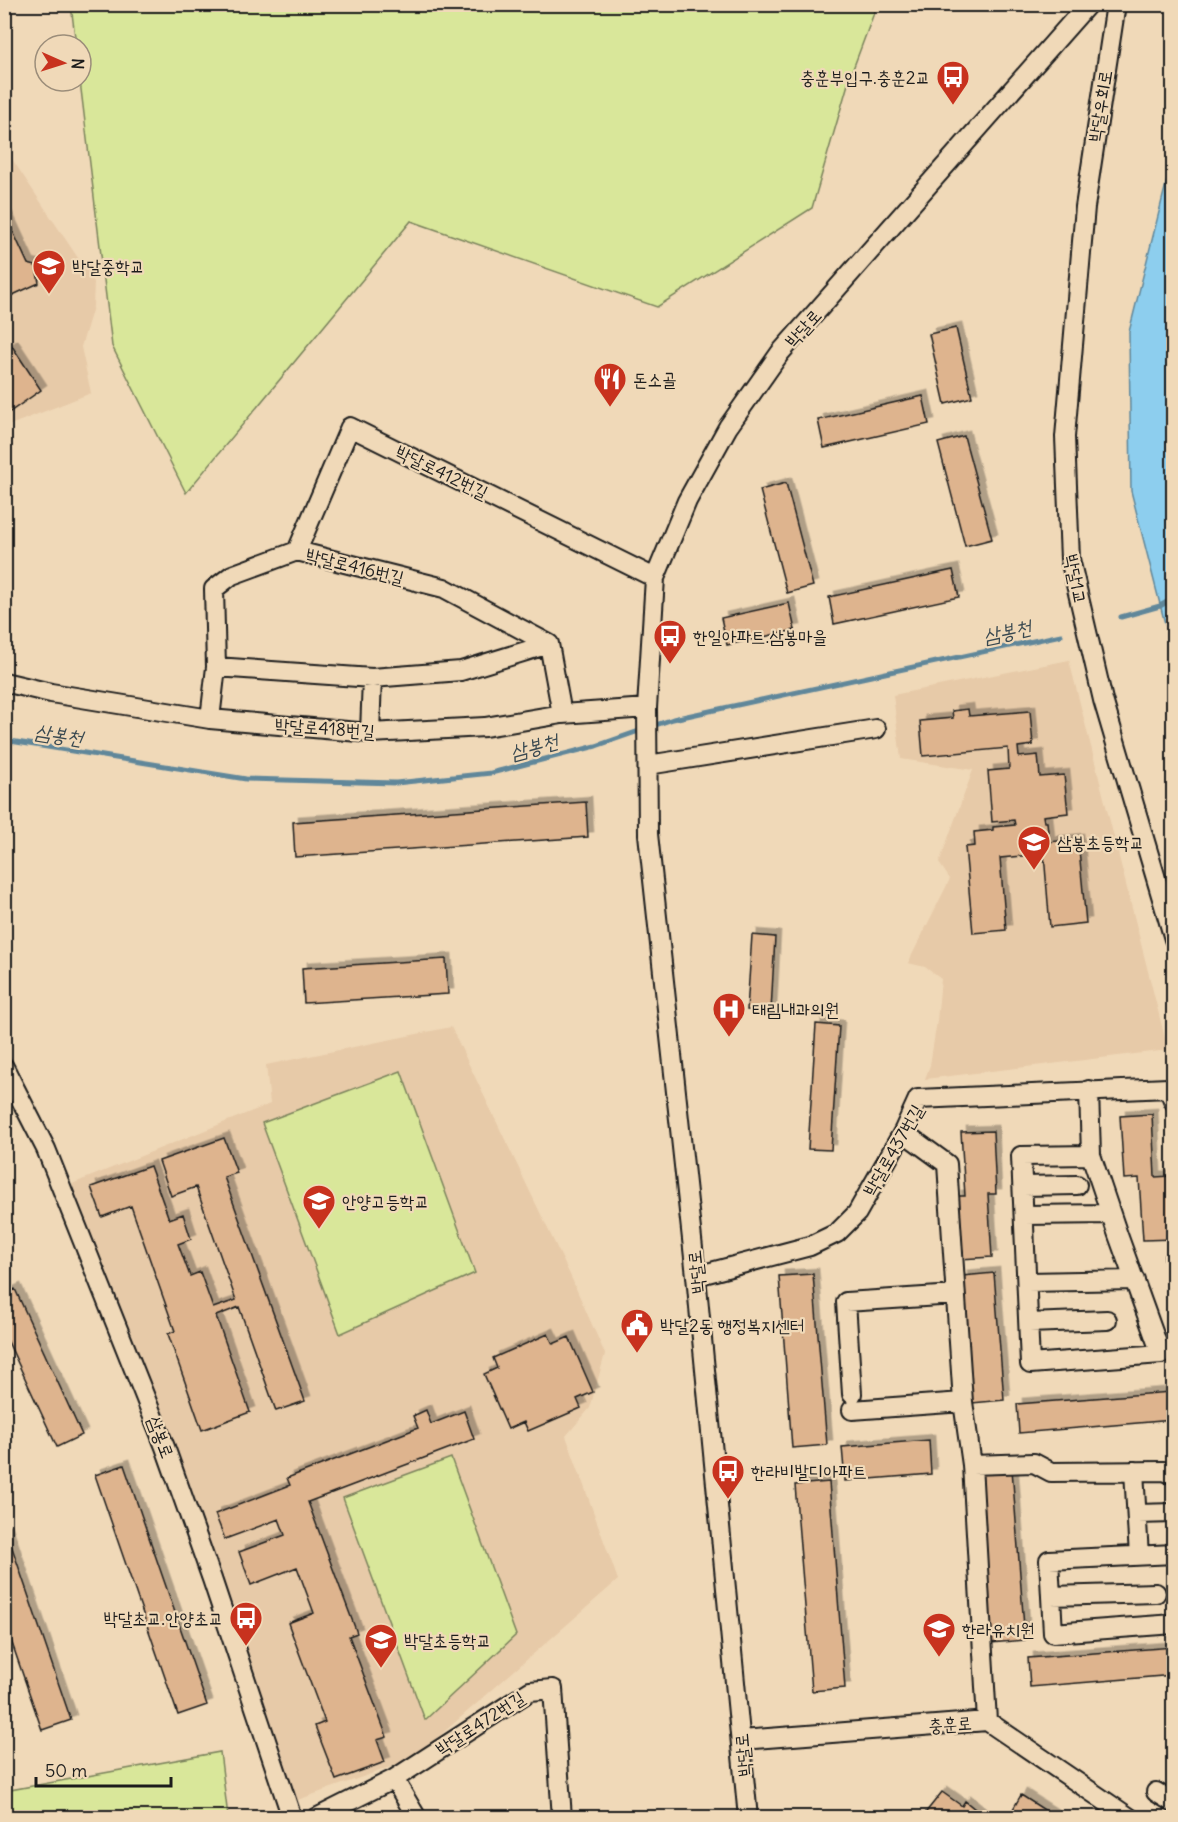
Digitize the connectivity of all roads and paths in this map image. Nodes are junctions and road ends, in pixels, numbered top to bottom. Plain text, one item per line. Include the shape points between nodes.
1 (1088, 4) edge
2 (1116, 4) edge
3 (1085, 207) joint
4 (297, 551) junction
5 (655, 578) junction
6 (549, 644) junction
7 (216, 667) junction
8 (372, 678) junction
9 (4, 682) edge
10 (647, 712) junction
11 (562, 714) junction
12 (210, 719) junction
13 (876, 729) dead end
14 (370, 733) junction
15 (648, 763) junction
16 (1173, 939) edge
17 (4, 1067) edge
18 (1089, 1090) junction
19 (1173, 1102) edge
20 (903, 1132) junction
21 (1091, 1155) junction
22 (1077, 1185) dead end
23 (1023, 1186) junction
24 (1111, 1214) junction
25 (1024, 1215) junction
26 (696, 1276) junction
27 (1135, 1280) junction
28 (1027, 1282) junction
29 (955, 1295) junction
30 (1107, 1320) dead end
31 (1029, 1323) junction
32 (963, 1402) junction
33 (972, 1465) junction
34 (1134, 1471) junction
35 (1173, 1475) edge
36 (1173, 1513) edge
37 (1137, 1514) junction
38 (1173, 1554) edge
39 (1139, 1556) junction
40 (1156, 1593) dead end
41 (1051, 1596) junction
42 (1173, 1624) edge
43 (987, 1721) junction
44 (741, 1740) junction
45 (394, 1779) junction
46 (1156, 1792) dead end
47 (1173, 1803) edge
48 (292, 1818) edge
49 (316, 1818) edge
50 (417, 1818) edge
51 (562, 1818) edge
52 (748, 1818) edge
53 (1130, 1818) edge

1 - 5 street, 박달로 via 780,353 728,427 687,501
2 - 3 street, 박달우회로
3 - 16 street, 박달1교 via 1065,437 1070,559 1103,700
4 - 5 street, 박달로412번길 via 350,427
4 - 6 street, 박달로416번길 via 444,588
4 - 7 street, 박달로416번길 via 232,575 214,589
5 - 10 street, 박달로
6 - 8 street via 461,671
6 - 11 street
7 - 8 street
7 - 12 street, 박달로416번길
8 - 14 street
9 - 12 street, 박달로418번길
10 - 11 street, 박달로418번길
10 - 15 street, 박달로
11 - 14 street, 박달로418번길 via 485,727
12 - 14 street, 박달로418번길
13 - 15 street
15 - 26 street, 박달로 via 648,834
17 - 48 street, 삼봉로 via 46,1149 165,1447
18 - 19 street, 박달로437번길 via 1168,1088
18 - 20 street, 박달로437번길 via 918,1099
18 - 21 street
20 - 26 street, 박달로437번길 via 857,1212 837,1233 810,1246
20 - 29 street via 947,1164
21 - 23 street via 1022,1156
21 - 24 street
22 - 23 street
23 - 25 street
24 - 25 street
24 - 27 street
25 - 28 street
26 - 44 street, 박달로
27 - 28 street
27 - 31 street via 1161,1354 1030,1364
28 - 31 street
29 - 32 street
29 - 32 street via 846,1302 852,1402
30 - 31 street
32 - 33 street
33 - 34 street via 1034,1463 1051,1472
33 - 43 street
34 - 35 street via 1164,1471
34 - 37 street
36 - 37 street
37 - 39 street
38 - 39 street
39 - 41 street via 1049,1560
40 - 41 street
41 - 42 street via 1053,1633
43 - 44 street, 충훈로
43 - 53 street, 충훈로
44 - 52 street, 박달로
45 - 49 street
45 - 50 street
45 - 51 street, 박달로472번길 via 530,1691 553,1689
46 - 47 street

